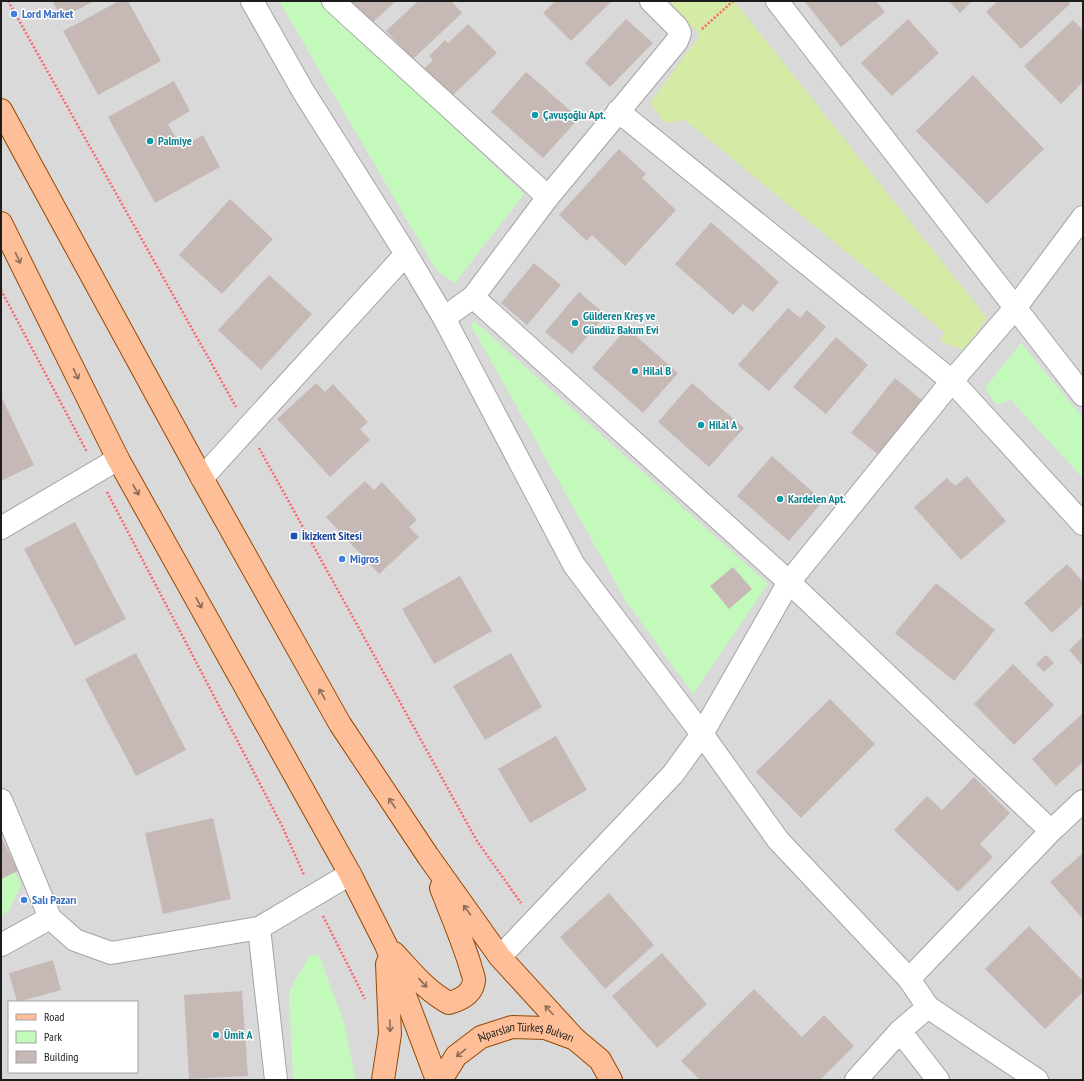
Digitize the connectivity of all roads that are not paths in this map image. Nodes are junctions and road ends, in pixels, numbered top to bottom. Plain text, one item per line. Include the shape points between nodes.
1 (252, 1) edge
2 (333, 1) edge
3 (651, 1) edge
4 (777, 1) edge
5 (1, 110) edge
6 (618, 111) junction
7 (548, 197) junction
8 (1083, 217) edge
9 (1, 223) edge
10 (406, 254) junction
11 (472, 297) junction
12 (1016, 307) junction
13 (444, 318) junction
14 (952, 380) junction
15 (1083, 395) edge
16 (118, 459) junction
17 (202, 478) junction
18 (1083, 524) edge
19 (1, 528) edge
20 (789, 582) junction
21 (702, 734) junction
22 (1, 800) edge
23 (1083, 801) edge
24 (1051, 831) junction
25 (428, 856) junction
26 (350, 874) junction
27 (50, 918) junction
28 (259, 928) junction
29 (1, 945) edge
30 (386, 945) junction
31 (500, 957) junction
32 (909, 979) junction
33 (928, 1007) junction
34 (900, 1031) junction
35 (575, 1039) junction
36 (276, 1080) edge
37 (383, 1080) edge
38 (437, 1080) edge
39 (441, 1080) edge
40 (611, 1080) edge
41 (856, 1080) edge
42 (938, 1080) edge
43 (1037, 1080) edge

1 - 10 street via 303,91
2 - 7 street
3 - 6 street via 677,27 680,34 677,41
4 - 12 street
5 - 17 main road
6 - 7 street
6 - 14 street
7 - 11 street
8 - 12 street
9 -> 16 main road
10 - 13 street
10 - 17 street
11 - 13 street
11 - 20 street
12 - 14 street
12 - 15 street
13 - 21 street via 574,565
14 - 18 street
14 - 20 street
16 - 19 street
16 -> 26 main road
25 -> 17 main road via 340,724
20 - 21 street
20 - 24 street
21 - 31 street via 673,774
21 - 32 street via 778,840
22 - 27 street
23 - 24 street
24 - 32 street
30 -> 25 main road via 438,997 449,1002 459,1000 472,988 474,979 466,953
31 -> 25 main road
26 - 28 street
26 - 30 main road
27 - 28 street via 76,940 111,953
27 - 29 street
28 - 36 street
30 -> 37 main road via 390,1034
30 - 38 main road
35 -> 31 main road
32 - 33 street
33 - 34 street
33 - 43 street
34 - 41 street
34 - 42 street
35 -> 39 main road, Alparslan Türkeş Bulvarı via 545,1028 512,1027 481,1037 456,1056
35 - 40 main road, Alparslan Türkeş Bulvarı via 600,1060

